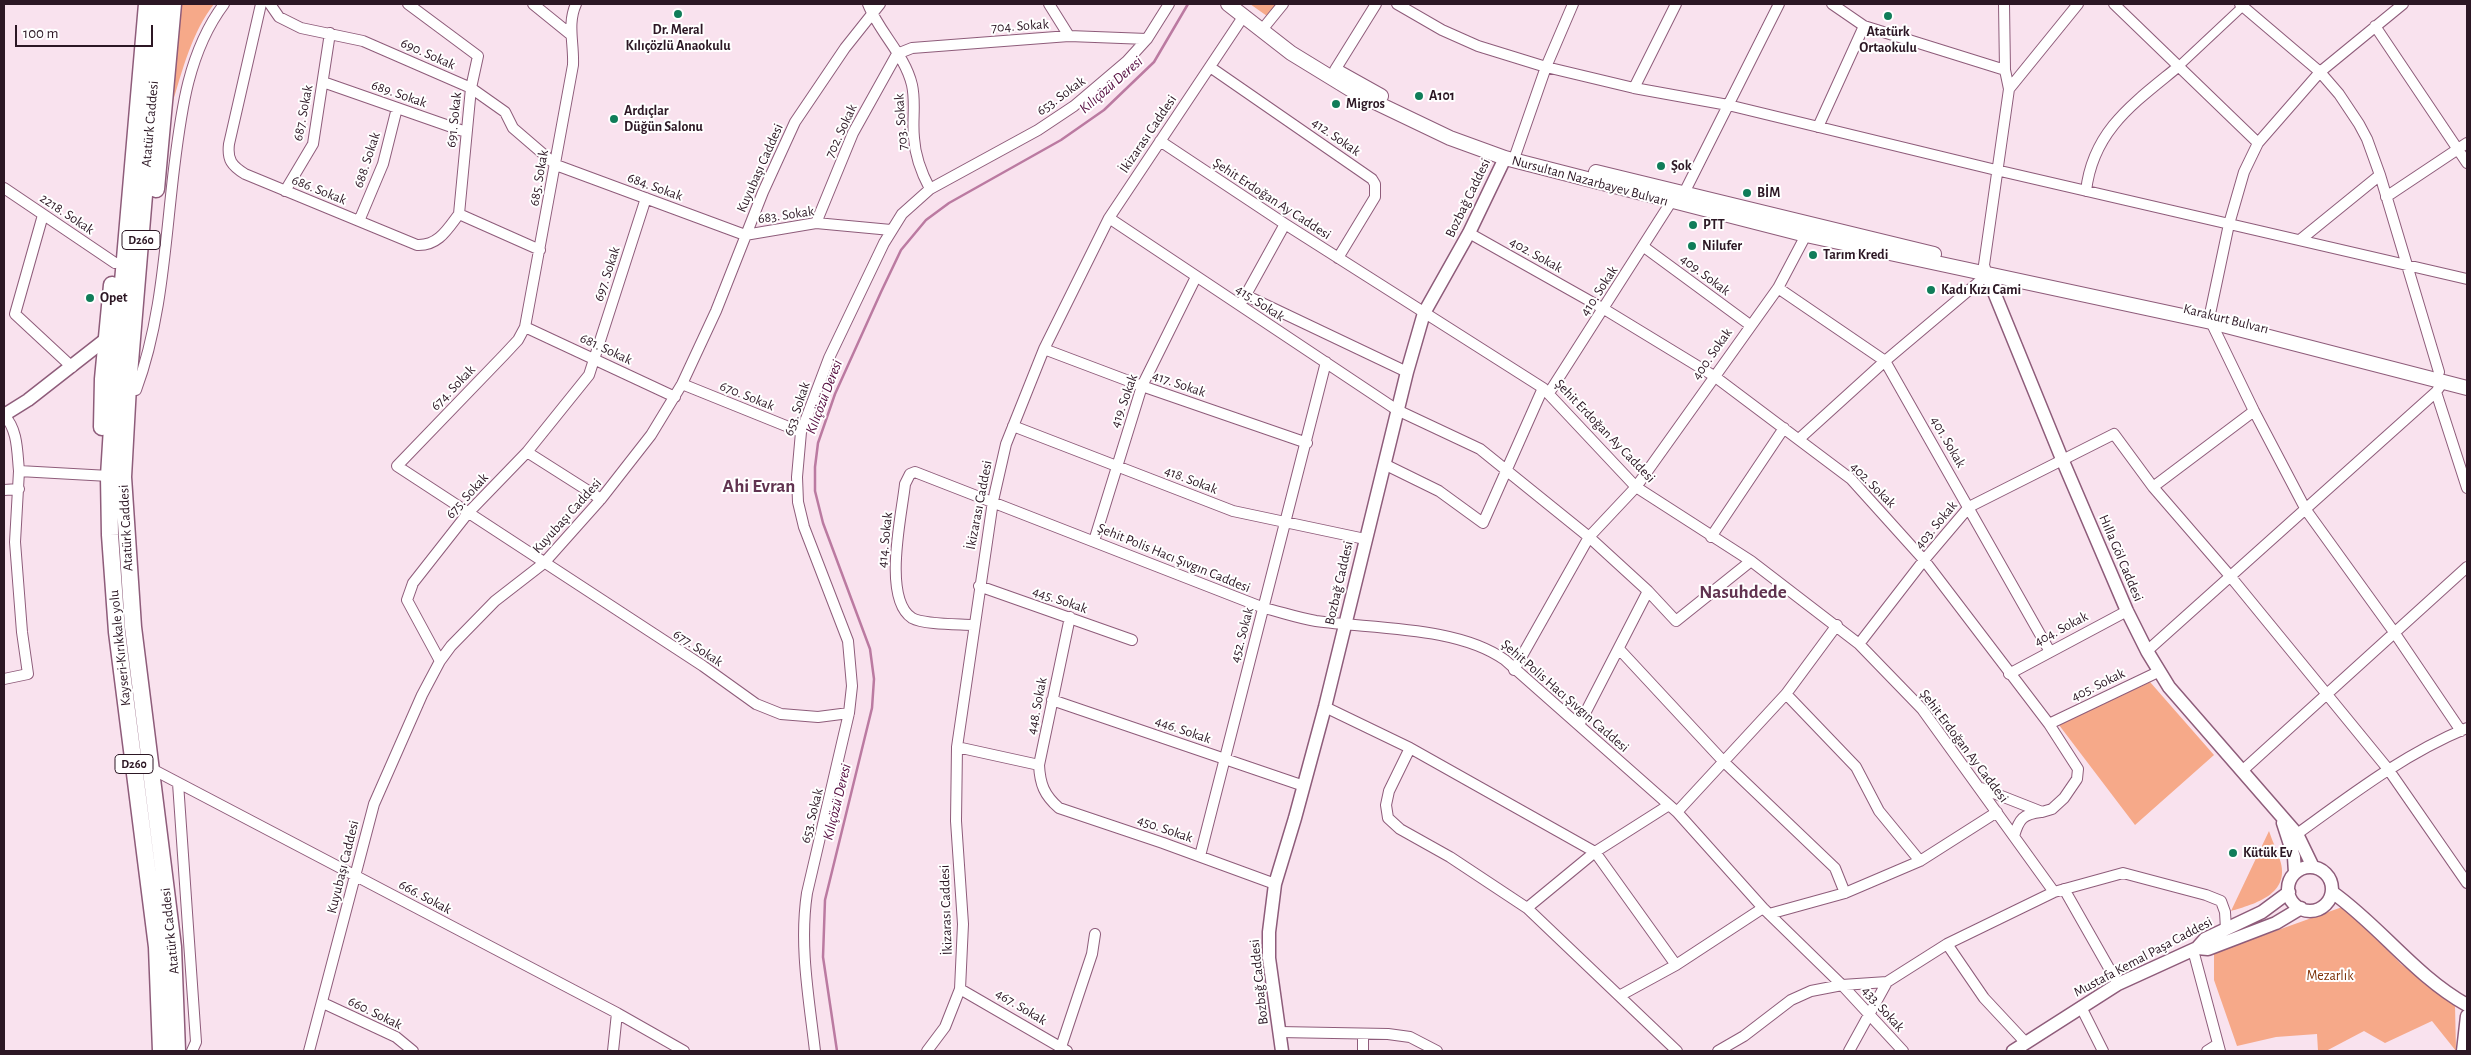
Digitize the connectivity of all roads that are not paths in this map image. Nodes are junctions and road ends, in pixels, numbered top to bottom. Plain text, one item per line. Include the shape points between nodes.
1 (139, 4) edge
2 (147, 4) edge
3 (160, 4) edge
4 (173, 4) edge
5 (224, 4) edge
6 (261, 4) edge
7 (270, 4) edge
8 (408, 4) edge
9 (533, 4) edge
10 (576, 4) edge
11 (880, 4) edge
12 (1049, 4) edge
13 (1169, 4) edge
14 (1228, 4) edge
15 (1283, 4) edge
16 (1376, 4) edge
17 (1397, 4) edge
18 (1573, 4) edge
19 (1676, 4) edge
20 (1780, 4) edge
21 (1832, 4) edge
22 (2004, 4) edge
23 (2078, 4) edge
24 (2114, 4) edge
25 (2404, 4) edge
26 (2243, 5) edge
27 (870, 8) edge
28 (1243, 10) edge
29 (1864, 26) junction
30 (2375, 26) junction
31 (1264, 27) junction
32 (330, 34) junction
33 (570, 34) junction
34 (1069, 36) junction
35 (1147, 39) junction
36 (897, 54) junction
37 (1546, 66) junction
38 (2179, 66) junction
39 (1210, 67) junction
40 (1335, 70) junction
41 (2005, 70) junction
42 (2320, 72) junction
43 (323, 82) junction
44 (471, 88) junction
45 (1634, 88) junction
46 (2009, 88) junction
47 (1728, 105) junction
48 (397, 108) junction
49 (1818, 127) junction
50 (466, 132) junction
51 (1160, 141) junction
52 (2258, 143) junction
53 (2467, 143) edge
54 (2458, 149) junction
55 (1510, 155) junction
56 (2467, 163) edge
57 (556, 165) junction
58 (1996, 170) junction
59 (2380, 174) junction
60 (4, 188) edge
61 (930, 189) junction
62 (285, 191) junction
63 (2086, 191) junction
64 (2386, 197) junction
65 (646, 198) junction
66 (1677, 198) junction
67 (459, 214) junction
68 (43, 215) junction
69 (1109, 218) junction
70 (360, 221) junction
71 (816, 223) junction
72 (1285, 224) junction
73 (2229, 224) junction
74 (891, 230) junction
75 (1469, 233) junction
76 (745, 235) junction
77 (1806, 235) junction
78 (2300, 240) junction
79 (1644, 247) junction
80 (540, 250) junction
81 (1338, 258) junction
82 (115, 263) junction
83 (2407, 264) junction
84 (1985, 270) junction
85 (1196, 277) junction
86 (2467, 279) edge
87 (1778, 288) junction
88 (1245, 295) junction
89 (1239, 306) junction
90 (1604, 309) junction
91 (1424, 313) junction
92 (2211, 318) junction
93 (1750, 326) junction
94 (525, 327) junction
95 (106, 339) junction
96 (1044, 349) junction
97 (594, 359) junction
98 (1885, 361) junction
99 (1326, 362) junction
100 (72, 367) junction
101 (1407, 372) junction
102 (1714, 376) junction
103 (2467, 379) edge
104 (2439, 382) junction
105 (682, 384) junction
106 (1142, 386) junction
107 (2467, 388) edge
108 (136, 390) junction
109 (1546, 390) junction
110 (675, 397) junction
111 (1397, 410) junction
112 (2254, 412) junction
113 (4, 415) edge
114 (1013, 426) junction
115 (1784, 428) junction
116 (802, 432) junction
117 (1799, 439) junction
118 (1307, 443) junction
119 (527, 452) junction
120 (2062, 459) junction
121 (1384, 464) junction
122 (397, 466) joint
123 (1116, 467) junction
124 (1506, 470) junction
125 (20, 471) junction
126 (923, 474) joint
127 (116, 476) junction
128 (1636, 486) junction
129 (2153, 487) junction
130 (2467, 488) edge
131 (19, 489) junction
132 (4, 490) edge
133 (601, 499) junction
134 (992, 501) junction
135 (1969, 507) junction
136 (2306, 510) junction
137 (468, 513) junction
138 (1284, 523) junction
139 (1589, 537) junction
140 (1711, 537) junction
141 (1365, 539) junction
142 (1094, 541) junction
143 (15, 542) junction
144 (4, 545) edge
145 (1924, 560) junction
146 (1751, 561) junction
147 (544, 563) junction
148 (2467, 567) edge
149 (2230, 576) junction
150 (979, 586) junction
151 (1648, 591) junction
152 (1264, 608) junction
153 (2127, 610) junction
154 (1070, 617) junction
155 (1345, 624) junction
156 (973, 625) junction
157 (1837, 625) junction
158 (2394, 632) junction
159 (1132, 640) dead end
160 (1859, 644) junction
161 (1619, 649) junction
162 (2049, 650) junction
163 (2147, 651) junction
164 (440, 661) junction
165 (1514, 670) junction
166 (2158, 672) junction
167 (2008, 674) junction
168 (4, 680) edge
169 (1786, 694) junction
170 (2326, 694) junction
171 (1052, 700) junction
172 (1325, 707) junction
173 (849, 713) junction
174 (2049, 724) junction
175 (1579, 725) junction
176 (2464, 730) edge
177 (958, 747) junction
178 (1410, 748) junction
179 (1223, 758) junction
180 (1724, 762) junction
181 (1039, 765) junction
182 (152, 769) junction
183 (2388, 769) junction
184 (2242, 771) junction
185 (178, 783) junction
186 (1304, 786) junction
187 (1981, 788) junction
188 (1048, 799) joint
189 (1673, 808) junction
190 (1997, 812) junction
191 (2042, 812) junction
192 (2283, 821) junction
193 (2297, 834) junction
194 (2014, 836) junction
195 (1595, 852) junction
196 (1200, 856) junction
197 (1920, 861) junction
198 (2313, 867) junction
199 (2295, 873) junction
200 (355, 876) junction
201 (2467, 883) edge
202 (1275, 884) junction
203 (2059, 891) junction
204 (2289, 892) junction
205 (2332, 892) junction
206 (1846, 893) junction
207 (1527, 908) junction
208 (2301, 908) junction
209 (1766, 911) junction
210 (2226, 930) junction
211 (1095, 934) dead end
212 (1947, 944) junction
213 (2195, 949) junction
214 (1676, 966) junction
215 (1887, 982) junction
216 (1842, 984) junction
217 (2118, 984) junction
218 (960, 989) junction
219 (1621, 995) junction
220 (323, 1003) junction
221 (2467, 1004) edge
222 (2081, 1007) junction
223 (617, 1013) junction
224 (1869, 1013) junction
225 (2467, 1016) edge
226 (1280, 1032) junction
227 (1364, 1034) junction
228 (2026, 1043) junction
229 (2219, 1048) edge
230 (1064, 1049) edge
231 (161, 1051) edge
232 (176, 1051) edge
233 (192, 1051) edge
234 (309, 1051) edge
235 (413, 1051) edge
236 (613, 1051) edge
237 (684, 1051) edge
238 (815, 1051) edge
239 (927, 1051) edge
240 (1282, 1051) edge
241 (1363, 1051) edge
242 (1437, 1051) edge
243 (1677, 1051) edge
244 (1718, 1051) edge
245 (1848, 1051) edge
246 (1903, 1051) edge
247 (2013, 1051) edge
248 (2103, 1051) edge
249 (2207, 1051) edge
250 (2463, 1051) edge

1 - 82 highway
2 - 127 highway, Kayseri-Kırıkkale yolu / D260 via 116,363
3 - 127 highway, Atatürk Caddesi / D260 via 128,386
4 - 108 highway
5 - 108 street via 201,44 185,93 155,325
6 - 62 street, 686. Sokak via 228,151 229,160 234,168
7 - 32 street, 690. Sokak via 289,23
8 - 44 street, 691. Sokak via 478,56
9 - 33 street
10 - 33 street, 685. Sokak
11 - 27 street, Kuyubaşı Caddesi
12 - 34 street
13 - 35 street, 653. Sokak
14 - 28 main road, Nursultan Nazarbayev Bulvarı
15 - 31 street
16 - 40 street
17 - 37 street via 1478,46
18 - 37 street
19 - 45 street
20 - 47 street, 410. Sokak
21 - 29 street
22 - 41 street
23 - 46 street
24 - 38 street
25 - 30 street
26 - 38 street
26 - 42 street
27 - 36 street, 703. Sokak
27 - 76 street, Kuyubaşı Caddesi via 795,122
28 - 31 main road, Nursultan Nazarbayev Bulvarı
28 - 39 street, İkizarası Caddesi
29 - 41 street
29 - 49 street
30 - 42 street
30 - 54 street
31 - 40 main road, Nursultan Nazarbayev Bulvarı
31 - 55 main road, Nursultan Nazarbayev Bulvarı via 1324,74 1380,106 1450,138
32 - 43 street, 687. Sokak
32 - 44 street, 690. Sokak via 363,41
33 - 57 street, 685. Sokak via 574,48 573,65
34 - 35 street, 704. Sokak
34 - 36 street, 704. Sokak via 912,48
35 - 61 street, 653. Sokak via 1127,61 1074,106 1029,135
36 - 61 street, 703. Sokak via 911,84 917,157
36 - 71 street, 702. Sokak via 853,133
37 - 45 street
37 - 55 street
38 - 52 street
38 - 63 street via 2126,110 2108,130 2088,170
39 - 51 street, İkizarası Caddesi
39 - 81 street, 412. Sokak via 1372,179 1375,197
40 - 55 main road, Nursultan Nazarbayev Bulvarı via 1384,98
41 - 46 street
42 - 52 street
42 - 59 street via 2359,124
43 - 48 street, 689. Sokak
43 - 62 street, 687. Sokak via 313,144
44 - 50 street, 691. Sokak
44 - 57 street, 690. Sokak via 505,112 513,128
45 - 47 street
46 - 58 street
47 - 49 street
47 - 66 street, 410. Sokak
48 - 50 street, 689. Sokak
48 - 70 street, 688. Sokak via 383,164
49 - 58 street
50 - 67 street, 691. Sokak
51 - 69 street, İkizarası Caddesi
51 - 72 street, Şehit Erdoğan Ay Caddesi
52 - 73 street via 2244,172
53 - 54 street
54 - 56 street
54 - 64 street
55 - 66 main road, Nursultan Nazarbayev Bulvarı
55 - 75 street, Bozbağ Caddesi
57 - 65 street, 684. Sokak
57 - 80 street, 685. Sokak
58 - 63 street
58 - 84 street
59 - 64 street
59 - 78 street
60 - 68 street, 2218. Sokak
61 - 74 street, 653. Sokak via 902,214
62 - 70 street, 686. Sokak
63 - 73 street
64 - 83 street
65 - 76 street, 684. Sokak
65 - 97 street, 697. Sokak
66 - 77 main road, Nursultan Nazarbayev Bulvarı
66 - 79 street, 410. Sokak
66 - 84 main road, Nursultan Nazarbayev Bulvarı
67 - 70 street, 686. Sokak via 438,240 428,246 417,245
67 - 80 street
68 - 82 street, 2218. Sokak
68 - 100 street via 15,314
69 - 85 street, 415. Sokak
69 - 96 street, İkizarası Caddesi
71 - 74 street, 683. Sokak
71 - 76 street, 683. Sokak
72 - 81 street, Şehit Erdoğan Ay Caddesi
72 - 88 street
73 - 78 street
73 - 92 street
74 - 116 street, 653. Sokak via 829,358
75 - 90 street, 402. Sokak
75 - 91 street, Bozbağ Caddesi
76 - 105 street, Kuyubaşı Caddesi via 716,311
77 - 84 main road, Nursultan Nazarbayev Bulvarı
77 - 87 street, 400. Sokak
78 - 83 street
79 - 90 street, 410. Sokak
79 - 93 street, 409. Sokak
80 - 94 street, 685. Sokak
81 - 91 street, Şehit Erdoğan Ay Caddesi
82 - 95 highway
83 - 86 street
83 - 104 street
84 - 92 main road, Karakurt Bulvarı
84 - 98 street
84 - 120 street, Hılla Göl Caddesi
85 - 89 street, 415. Sokak
85 - 106 street, 419. Sokak
87 - 93 street, 400. Sokak
87 - 98 street, 401. Sokak
88 - 89 street
88 - 101 street
89 - 99 street, 415. Sokak
90 - 102 street, 402. Sokak
90 - 109 street, 410. Sokak
91 - 101 street, Bozbağ Caddesi
91 - 109 street, Şehit Erdoğan Ay Caddesi
92 - 104 main road, Karakurt Bulvarı
92 - 112 street
93 - 102 street, 400. Sokak
94 - 97 street, 681. Sokak
94 - 122 street, 674. Sokak via 518,340
95 - 100 street
95 - 127 highway via 102,455
96 - 106 street, 417. Sokak
96 - 114 street, İkizarası Caddesi
97 - 110 street, 681. Sokak
97 - 119 street, 675. Sokak via 589,375 575,395
98 - 117 street
98 - 135 street, 401. Sokak
99 - 111 street, 415. Sokak
99 - 118 street, 452. Sokak
100 - 113 street
101 - 111 street, Bozbağ Caddesi
102 - 115 street, 402. Sokak
102 - 128 street, 400. Sokak
103 - 104 main road, Karakurt Bulvarı
104 - 107 main road, Karakurt Bulvarı
104 - 130 street
104 - 136 street
105 - 110 street, Kuyubaşı Caddesi
105 - 116 street, 670. Sokak
106 - 118 street, 417. Sokak
106 - 123 street, 419. Sokak
108 - 127 highway via 129,453
109 - 124 street, 410. Sokak
109 - 128 street, Şehit Erdoğan Ay Caddesi
110 - 133 street, Kuyubaşı Caddesi via 630,464
111 - 121 street, Bozbağ Caddesi
111 - 124 street, 415. Sokak via 1480,449
112 - 129 street
112 - 136 street
113 - 125 street via 15,431
114 - 123 street, 418. Sokak
114 - 134 street, İkizarası Caddesi
115 - 117 street, 402. Sokak
115 - 140 street
116 - 173 street, 653. Sokak via 798,502 848,641 852,686
117 - 145 street, 402. Sokak via 1851,479
118 - 138 street, 452. Sokak
119 - 133 street
119 - 137 street, 675. Sokak
120 - 129 street, 403. Sokak via 2114,434
120 - 135 street, 403. Sokak
120 - 153 street, Hılla Göl Caddesi
121 - 124 street, 410. Sokak via 1439,491 1482,523
121 - 141 street, Bozbağ Caddesi
122 - 137 street, 677. Sokak
123 - 138 street, 418. Sokak via 1233,511
123 - 142 street, 419. Sokak
124 - 139 street, 415. Sokak
125 - 127 street
125 - 131 street
126 - 134 street, Şehit Polis Hacı Şıvgın Caddesi
126 - 156 street, 414. Sokak via 914,472 906,480 896,588 906,612 919,621
127 - 182 highway, Atatürk Caddesi / D260
127 - 231 highway, Kayseri-Kırıkkale yolu / D260 via 110,535 117,632 157,947
128 - 139 street, 400. Sokak
128 - 140 street, Şehit Erdoğan Ay Caddesi
129 - 149 street
131 - 132 street
131 - 143 street
133 - 147 street, Kuyubaşı Caddesi
134 - 142 street, Şehit Polis Hacı Şıvgın Caddesi
134 - 150 street, İkizarası Caddesi
135 - 145 street, 403. Sokak
135 - 162 street, 401. Sokak
136 - 149 street
136 - 158 street
137 - 147 street, 677. Sokak
137 - 164 street, 675. Sokak via 413,583 407,600
138 - 141 street, 418. Sokak
138 - 152 street, 452. Sokak
139 - 151 street, 415. Sokak
139 - 165 street, 400. Sokak
140 - 146 street, Şehit Erdoğan Ay Caddesi
141 - 155 street, Bozbağ Caddesi
142 - 152 street, Şehit Polis Hacı Şıvgın Caddesi
143 - 144 street
143 - 168 street via 28,674
145 - 160 street, 403. Sokak
145 - 167 street, 402. Sokak
146 - 151 street, 415. Sokak via 1676,621
146 - 157 street, Şehit Erdoğan Ay Caddesi
147 - 164 street, Kuyubaşı Caddesi via 495,601
147 - 173 street, 677. Sokak via 756,704 781,714 818,717
148 - 158 street
149 - 163 street
149 - 170 street
150 - 154 street, 445. Sokak
150 - 156 street, İkizarası Caddesi
151 - 161 street
152 - 155 street, Şehit Polis Hacı Şıvgın Caddesi
152 - 179 street, 452. Sokak
153 - 162 street, 404. Sokak
153 - 163 street, Hılla Göl Caddesi
154 - 159 street, 445. Sokak
154 - 171 street, 448. Sokak
155 - 165 street, Şehit Polis Hacı Şıvgın Caddesi via 1458,638 1494,652
155 - 172 street, Bozbağ Caddesi
156 - 177 street, İkizarası Caddesi
157 - 160 street, Şehit Erdoğan Ay Caddesi
157 - 169 street
158 - 170 street
158 - 176 street
160 - 187 street, Şehit Erdoğan Ay Caddesi via 1922,709
161 - 175 street
161 - 180 street
162 - 167 street, 404. Sokak
163 - 166 street, Hılla Göl Caddesi
164 - 200 street, Kuyubaşı Caddesi via 374,804
165 - 175 street, Şehit Polis Hacı Şıvgın Caddesi
166 - 174 street, 405. Sokak
166 - 184 street, Hılla Göl Caddesi
167 - 174 street, 402. Sokak
169 - 180 street
169 - 197 street via 1856,767 1880,811
170 - 183 street
170 - 184 street
171 - 179 street, 446. Sokak
171 - 181 street, 448. Sokak
172 - 178 street
172 - 186 street, Bozbağ Caddesi
173 - 238 street, 653. Sokak via 803,918
174 - 191 street, 402. Sokak via 2078,769 2077,779 2064,798 2052,809
175 - 189 street, Şehit Polis Hacı Şıvgın Caddesi
176 - 183 street
177 - 181 street
177 - 218 street, İkizarası Caddesi via 956,821 963,924
178 - 195 street
178 - 207 street via 1389,791 1388,818 1400,829 1450,857
179 - 186 street, 446. Sokak
179 - 196 street, 452. Sokak
180 - 189 street
180 - 206 street via 1835,868
181 - 188 street, 448. Sokak via 1043,790
182 - 185 street, 666. Sokak
182 - 232 highway, Atatürk Caddesi / D260 via 173,947
183 - 193 street
183 - 201 street
184 - 192 street, Hılla Göl Caddesi
185 - 200 street, 666. Sokak
185 - 233 street via 196,1042
186 - 202 street, Bozbağ Caddesi
187 - 190 street, Şehit Erdoğan Ay Caddesi
187 - 191 street
188 - 196 street, 450. Sokak via 1059,808
189 - 195 street
189 - 209 street, Şehit Polis Hacı Şıvgın Caddesi
190 - 194 street, Şehit Erdoğan Ay Caddesi
190 - 197 street
191 - 194 street via 2026,814 2018,822
192 - 193 street
192 - 199 street via 2294,857
193 - 198 street
194 - 203 street, Şehit Erdoğan Ay Caddesi
195 - 207 street
195 - 214 street
196 - 202 street, 450. Sokak
197 - 206 street
198 - 199 street
198 - 205 street via 2326,873
199 - 204 street
200 - 220 street, Kuyubaşı Caddesi
200 - 223 street, 666. Sokak
202 - 226 street, Bozbağ Caddesi via 1268,946
203 - 210 street via 2123,873 2221,902 2226,912
203 - 212 street
203 - 217 street, Şehit Erdoğan Ay Caddesi
204 - 208 street via 2293,902
204 - 210 street, Mustafa Kemal Paşa Caddesi via 2262,912
205 - 208 street via 2321,908
205 - 221 street via 2424,974
206 - 209 street
207 - 219 street
208 - 213 street via 2282,920 2208,949
209 - 214 street
209 - 216 street, Şehit Polis Hacı Şıvgın Caddesi
210 - 213 street, Mustafa Kemal Paşa Caddesi via 2205,939
211 - 230 street
212 - 215 street
212 - 228 street via 1984,998
213 - 217 street, Mustafa Kemal Paşa Caddesi
213 - 229 street
214 - 219 street
215 - 216 street
215 - 224 street
216 - 224 street, 433. Sokak
216 - 244 street via 1790,1000 1744,1036
217 - 222 street, Mustafa Kemal Paşa Caddesi
218 - 230 street, 467. Sokak
218 - 239 street, İkizarası Caddesi via 945,1027
219 - 243 street
220 - 234 street, Kuyubaşı Caddesi
220 - 235 street, 660. Sokak via 396,1037
222 - 228 street, Mustafa Kemal Paşa Caddesi
222 - 248 street
223 - 236 street
223 - 237 street, 666. Sokak
224 - 245 street
224 - 246 street, 433. Sokak
225 - 250 street
226 - 227 street
226 - 240 street, Bozbağ Caddesi
227 - 241 street
227 - 242 street via 1410,1037
228 - 247 street, Mustafa Kemal Paşa Caddesi
229 - 249 street

